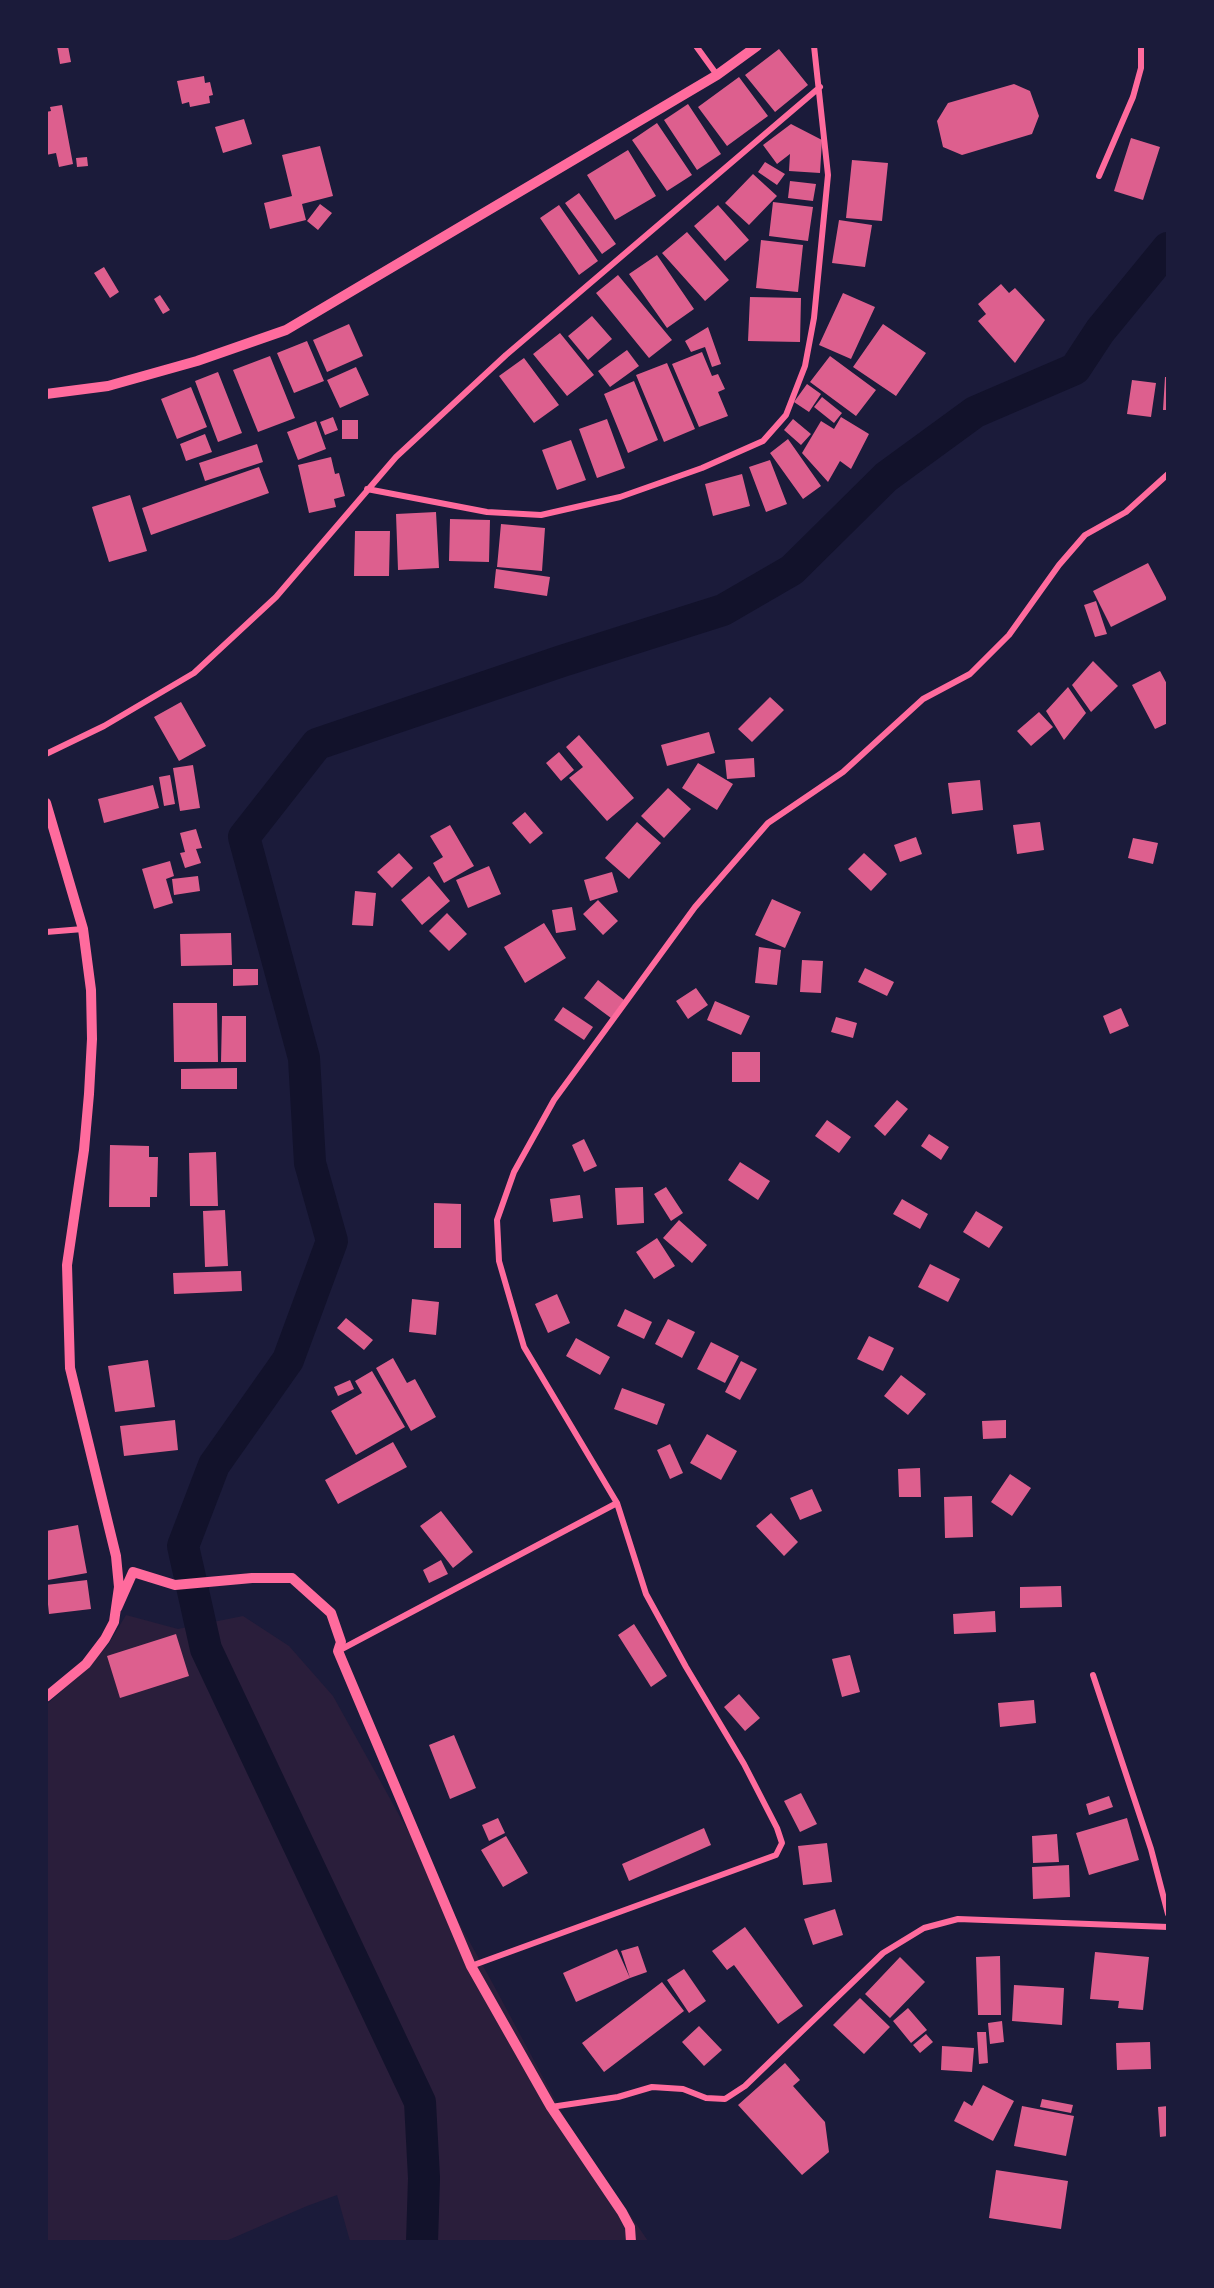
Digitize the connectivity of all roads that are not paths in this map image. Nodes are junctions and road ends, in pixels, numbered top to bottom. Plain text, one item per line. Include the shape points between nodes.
1 (696, 46) edge
2 (757, 46) edge
3 (814, 46) edge
4 (1141, 46) edge
5 (717, 75) junction
6 (820, 87) junction
7 (1099, 176) dead end
8 (46, 394) edge
9 (1167, 474) edge
10 (367, 489) junction
11 (46, 754) edge
12 (46, 803) edge
13 (83, 929) junction
14 (46, 932) edge
15 (616, 1503) junction
16 (117, 1608) junction
17 (338, 1651) junction
18 (1093, 1675) dead end
19 (46, 1696) edge
20 (1167, 1914) edge
21 (1167, 1928) edge
22 (471, 1966) junction
23 (551, 2107) junction
24 (631, 2241) edge

1 - 5 street
2 - 5 street
3 - 6 street
4 - 7 street via 1141,68 1133,97
5 - 8 street via 286,330 108,386
6 - 10 street via 506,355
6 - 10 street via 828,175 814,318 806,366 786,415 763,441 620,497 541,515 487,512
9 - 15 street via 1126,512 1085,535 1009,635 970,674 923,699 843,772 768,823 695,907 599,1038 554,1100 514,1172 497,1220 499,1261 524,1347
10 - 11 street via 276,597 194,674
12 - 13 street
13 - 14 street
13 - 16 street via 91,990 92,1040 84,1150 68,1265 70,1368 116,1556
15 - 17 street
15 - 22 street via 646,1594 744,1764 782,1843 776,1855
16 - 17 street via 133,1572 175,1585 292,1578 331,1613 341,1642
16 - 19 street via 105,1639 86,1664
17 - 22 street
18 - 20 street via 1151,1849
21 - 23 street via 958,1919 924,1928 883,1953 745,2086 725,2099 706,2098 683,2089 652,2087 618,2097
22 - 23 street
23 - 24 street via 622,2212 630,2227

